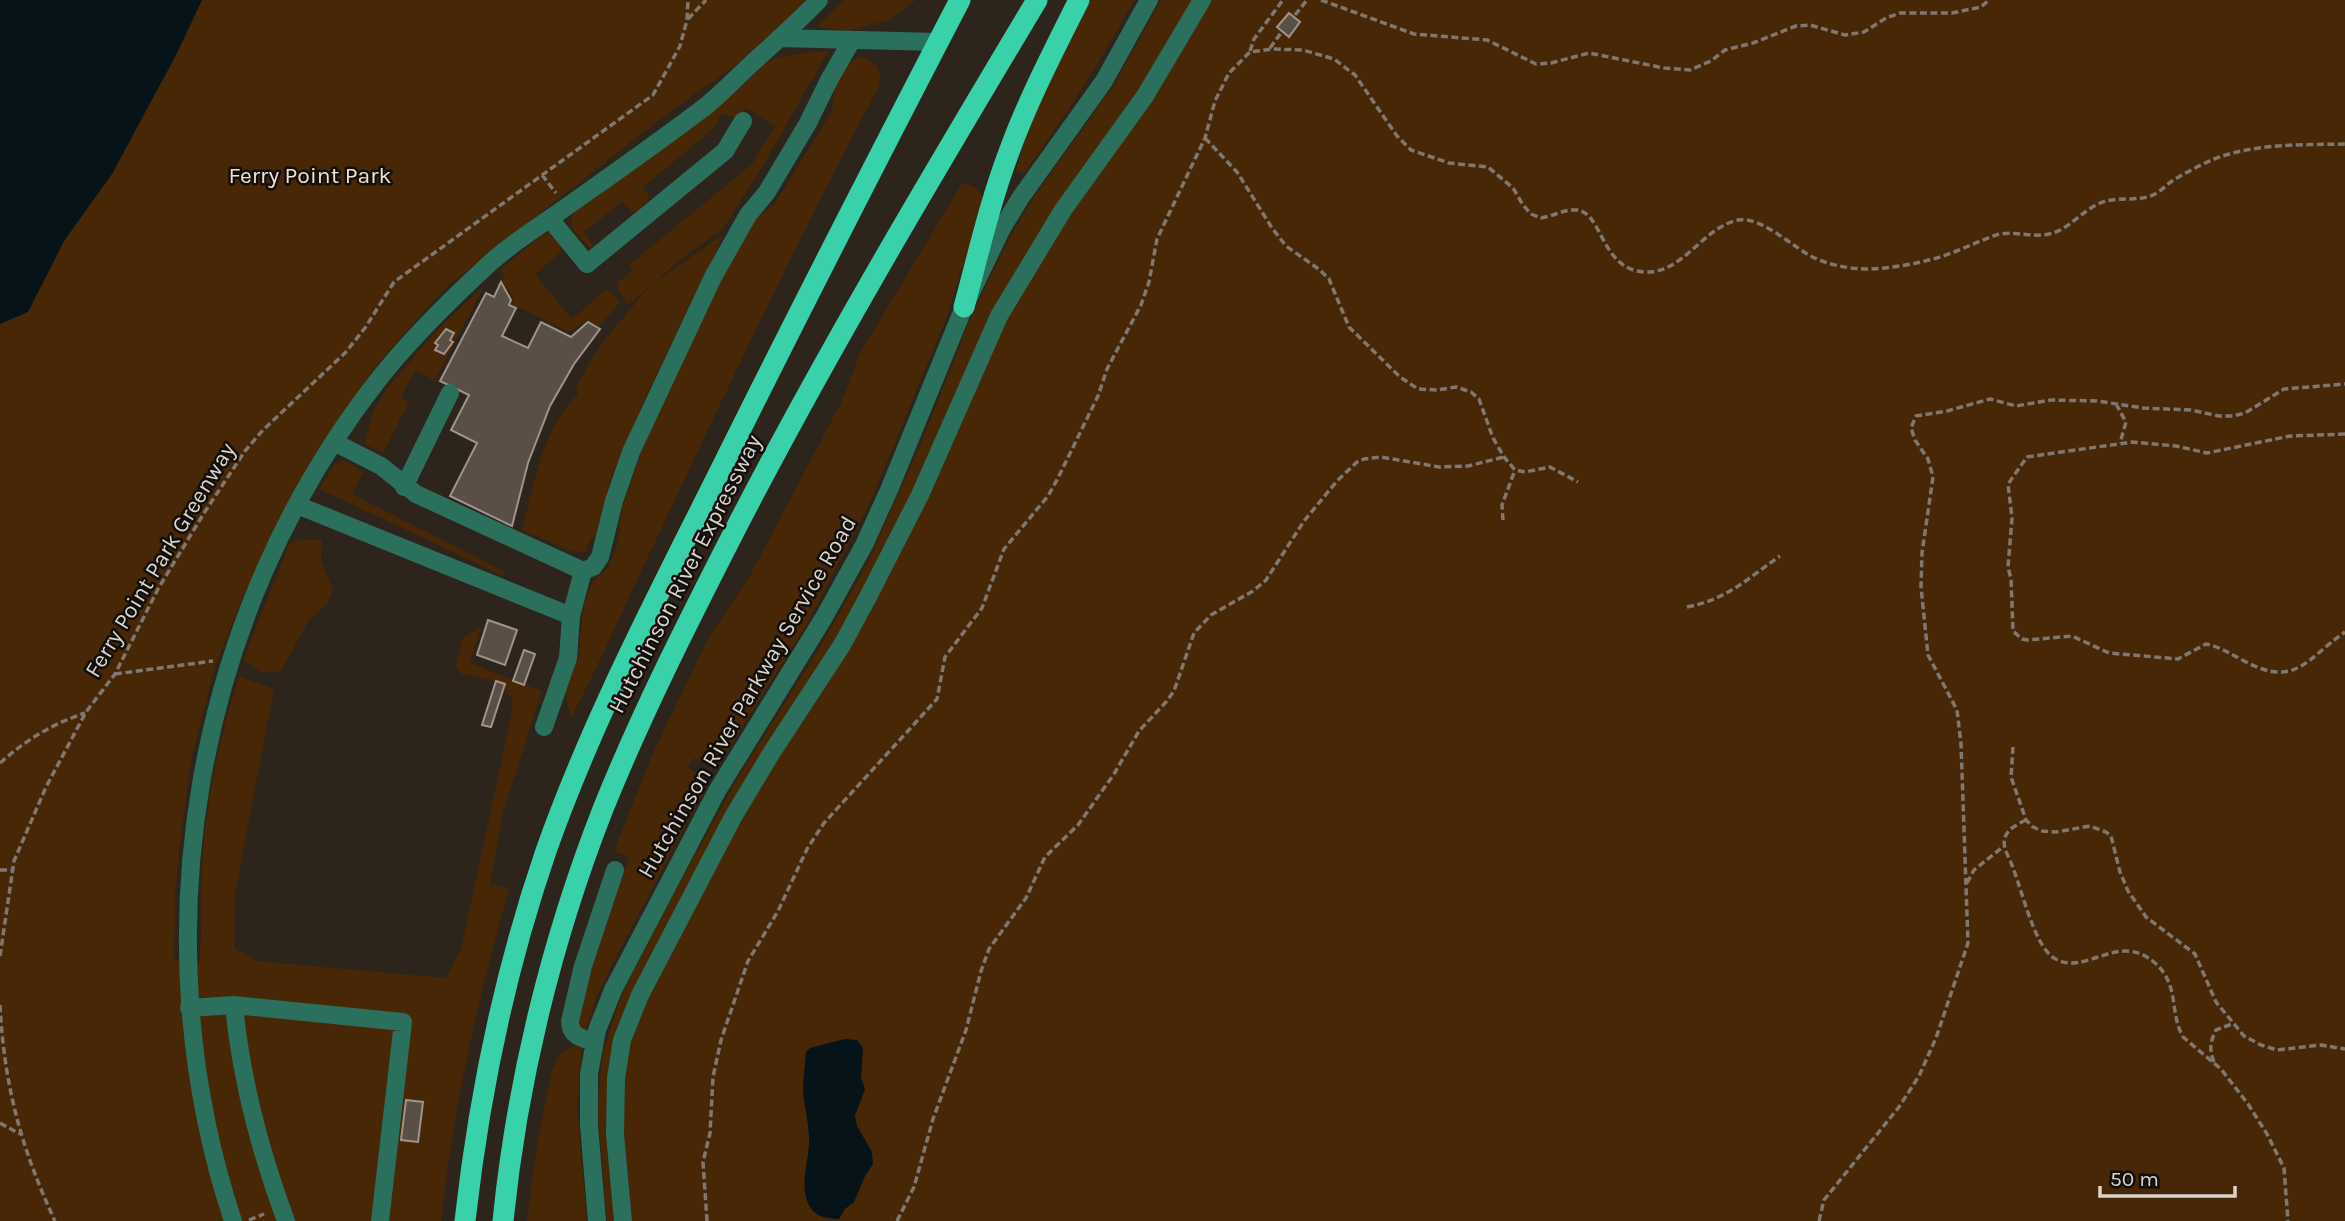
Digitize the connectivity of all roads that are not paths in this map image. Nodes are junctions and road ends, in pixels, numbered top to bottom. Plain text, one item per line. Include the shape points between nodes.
1 (819, 0) edge
2 (960, 0) edge
3 (1037, 0) edge
4 (1079, 0) edge
5 (1149, 0) edge
6 (1202, 0) edge
7 (779, 38) junction
8 (852, 40) junction
9 (938, 42) junction
10 (743, 121) dead end
11 (550, 219) junction
12 (964, 307) junction
13 (450, 393) dead end
14 (334, 442) junction
15 (404, 487) junction
16 (297, 505) junction
17 (583, 571) junction
18 (572, 616) junction
19 (544, 727) dead end
20 (615, 870) dead end
21 (234, 1005) junction
22 (189, 1008) junction
23 (594, 1042) junction
24 (233, 1221) edge
25 (286, 1221) edge
26 (380, 1221) edge
27 (465, 1221) edge
28 (503, 1221) edge
29 (597, 1221) edge
30 (623, 1221) edge

1 - 7 street
2 - 9 highway, Hutchinson River Expressway
3 - 28 highway, Hutchinson River Expressway via 794,417 642,718 601,814 555,956 518,1116
4 - 12 highway via 1009,150
5 - 12 street, Hutchinson River Parkway Service Road via 1104,81 1011,214
6 - 30 street via 1145,96 1063,210 999,316 870,596 733,817 640,995 622,1040 615,1078
7 - 8 street
7 - 11 street via 709,103
8 - 9 street
8 - 17 street via 781,169 717,268 632,452 600,557
9 - 27 highway, Hutchinson River Expressway via 663,587 557,822 494,1040
10 - 11 street via 725,152 587,264
11 - 14 street via 494,260 406,345
12 - 23 street, Hutchinson River Parkway Service Road via 864,545 707,808 619,978
13 - 15 street
14 - 15 street via 381,466
14 - 16 street
15 - 17 street
16 - 18 street
16 - 22 street via 243,625 208,741 190,876
17 - 18 street
18 - 19 street via 568,658
20 - 23 street via 570,1021 575,1035
21 - 22 street
21 - 25 street via 262,1155
21 - 26 street via 403,1022
22 - 24 street via 202,1105
23 - 29 street, Hutchinson River Parkway Service Road via 588,1100

